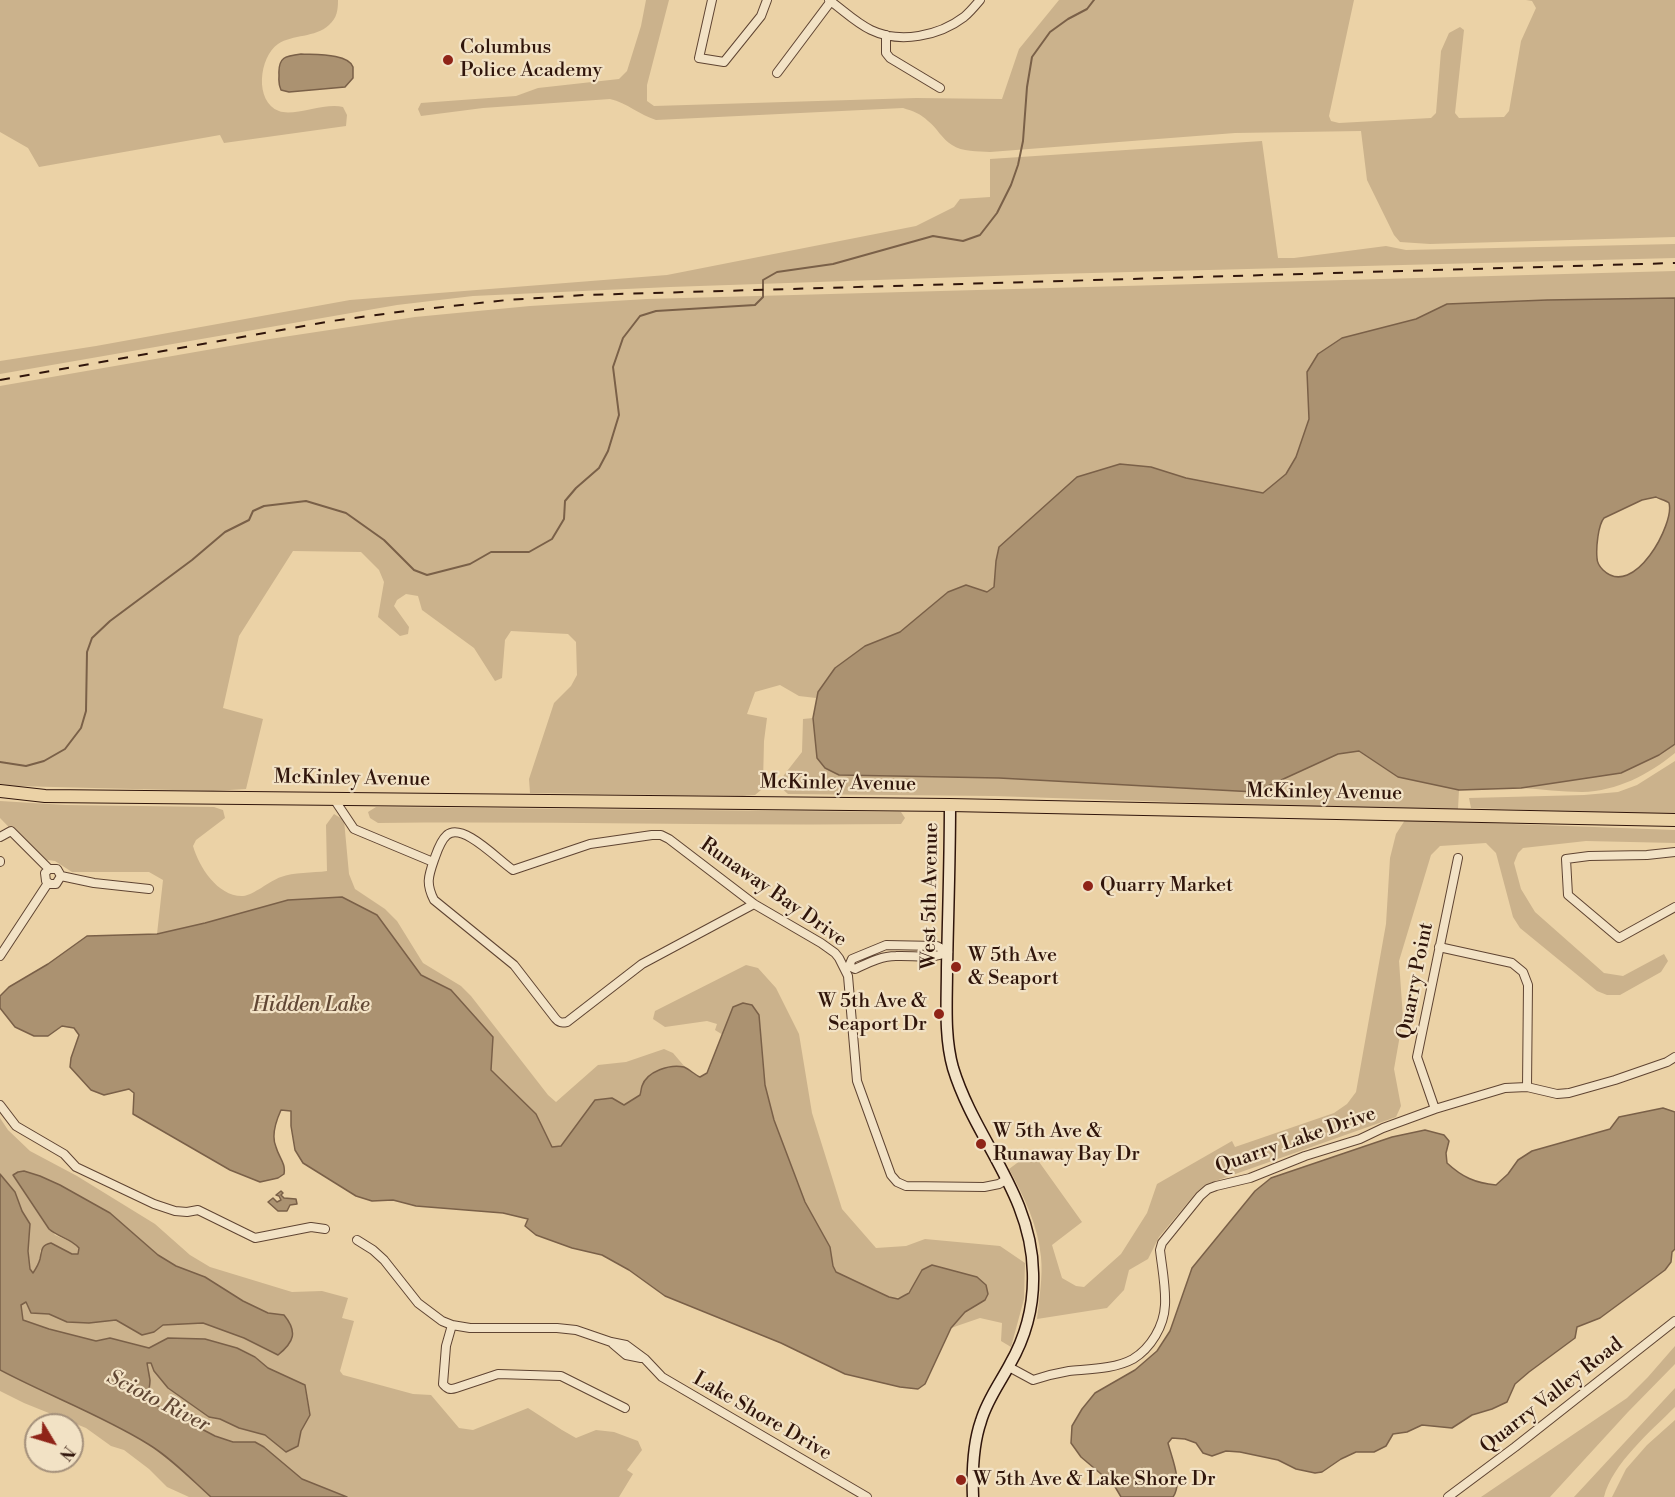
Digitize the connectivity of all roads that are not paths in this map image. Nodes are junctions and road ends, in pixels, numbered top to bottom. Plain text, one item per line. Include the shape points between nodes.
1 (712, 0) edge
2 (767, 0) edge
3 (980, 0) edge
4 (830, 1) edge
5 (886, 35) junction
6 (777, 72) dead end
7 (940, 88) dead end
8 (0, 791) edge
9 (334, 799) junction
10 (950, 805) junction
11 (1675, 820) edge
12 (0, 837) edge
13 (1675, 852) edge
14 (1458, 858) dead end
15 (433, 862) junction
16 (49, 869) junction
17 (61, 876) junction
18 (48, 883) junction
19 (149, 889) dead end
20 (754, 903) junction
21 (1675, 907) edge
22 (1439, 947) junction
23 (948, 952) junction
24 (0, 956) edge
25 (847, 967) junction
26 (1675, 1057) edge
27 (1527, 1087) junction
28 (0, 1105) edge
29 (1435, 1110) junction
30 (1007, 1179) junction
31 (325, 1229) dead end
32 (357, 1240) dead end
33 (1675, 1321) edge
34 (452, 1325) junction
35 (1009, 1367) junction
36 (625, 1408) dead end
37 (867, 1497) edge
38 (973, 1497) edge
39 (1448, 1497) edge

1 - 2 street via 699,58 724,62 761,16
3 - 5 street via 966,16 946,28 924,35
4 - 5 street via 870,29
4 - 6 street
5 - 7 street via 886,53 890,58
8 - 9 main road, McKinley Avenue via 45,796
9 - 10 main road, McKinley Avenue
9 - 15 street via 354,829
10 - 11 main road, McKinley Avenue
10 - 23 main road, West 5th Avenue
12 - 16 street via 11,831
13 - 21 street via 1566,859 1568,895 1619,938
14 - 22 street, Quarry Point
15 - 20 street, Runaway Bay Drive via 440,844 452,832 462,832 513,870 590,844 661,836
15 - 20 street via 428,887 434,900 514,965 563,1023 642,964
16 - 17 street via 57,869
16 - 18 street via 44,875
17 - 18 street via 57,884
17 - 19 street
18 - 24 street
20 - 25 street, Runaway Bay Drive via 836,953
22 - 27 street via 1512,963 1523,972 1528,985
22 - 29 street, Quarry Point via 1418,1057
23 - 25 street via 937,957 893,956 855,969
23 - 30 main road, West 5th Avenue via 947,1011 953,1066
25 - 30 street, Runaway Bay Drive via 857,1081 891,1175 906,1186 984,1187
26 - 27 street, Quarry Lake Drive via 1569,1093
27 - 29 street, Quarry Lake Drive via 1505,1088
28 - 31 street via 16,1126 64,1154 76,1167 154,1204 187,1212 198,1210 255,1238 311,1227
29 - 35 street, Quarry Lake Drive via 1250,1178 1208,1189 1162,1243 1165,1294 1161,1324 1148,1345 1132,1359 1033,1380
30 - 35 main road, West 5th Avenue via 1028,1229 1033,1274 1024,1334
32 - 34 street, Lake Shore Drive via 384,1260 418,1303
33 - 39 street, Quarry Valley Road
34 - 36 street via 446,1346 446,1388 498,1374 561,1376
34 - 37 street, Lake Shore Drive via 576,1330 611,1342 626,1355 645,1359 662,1377
35 - 38 main road, West 5th Avenue via 980,1423

